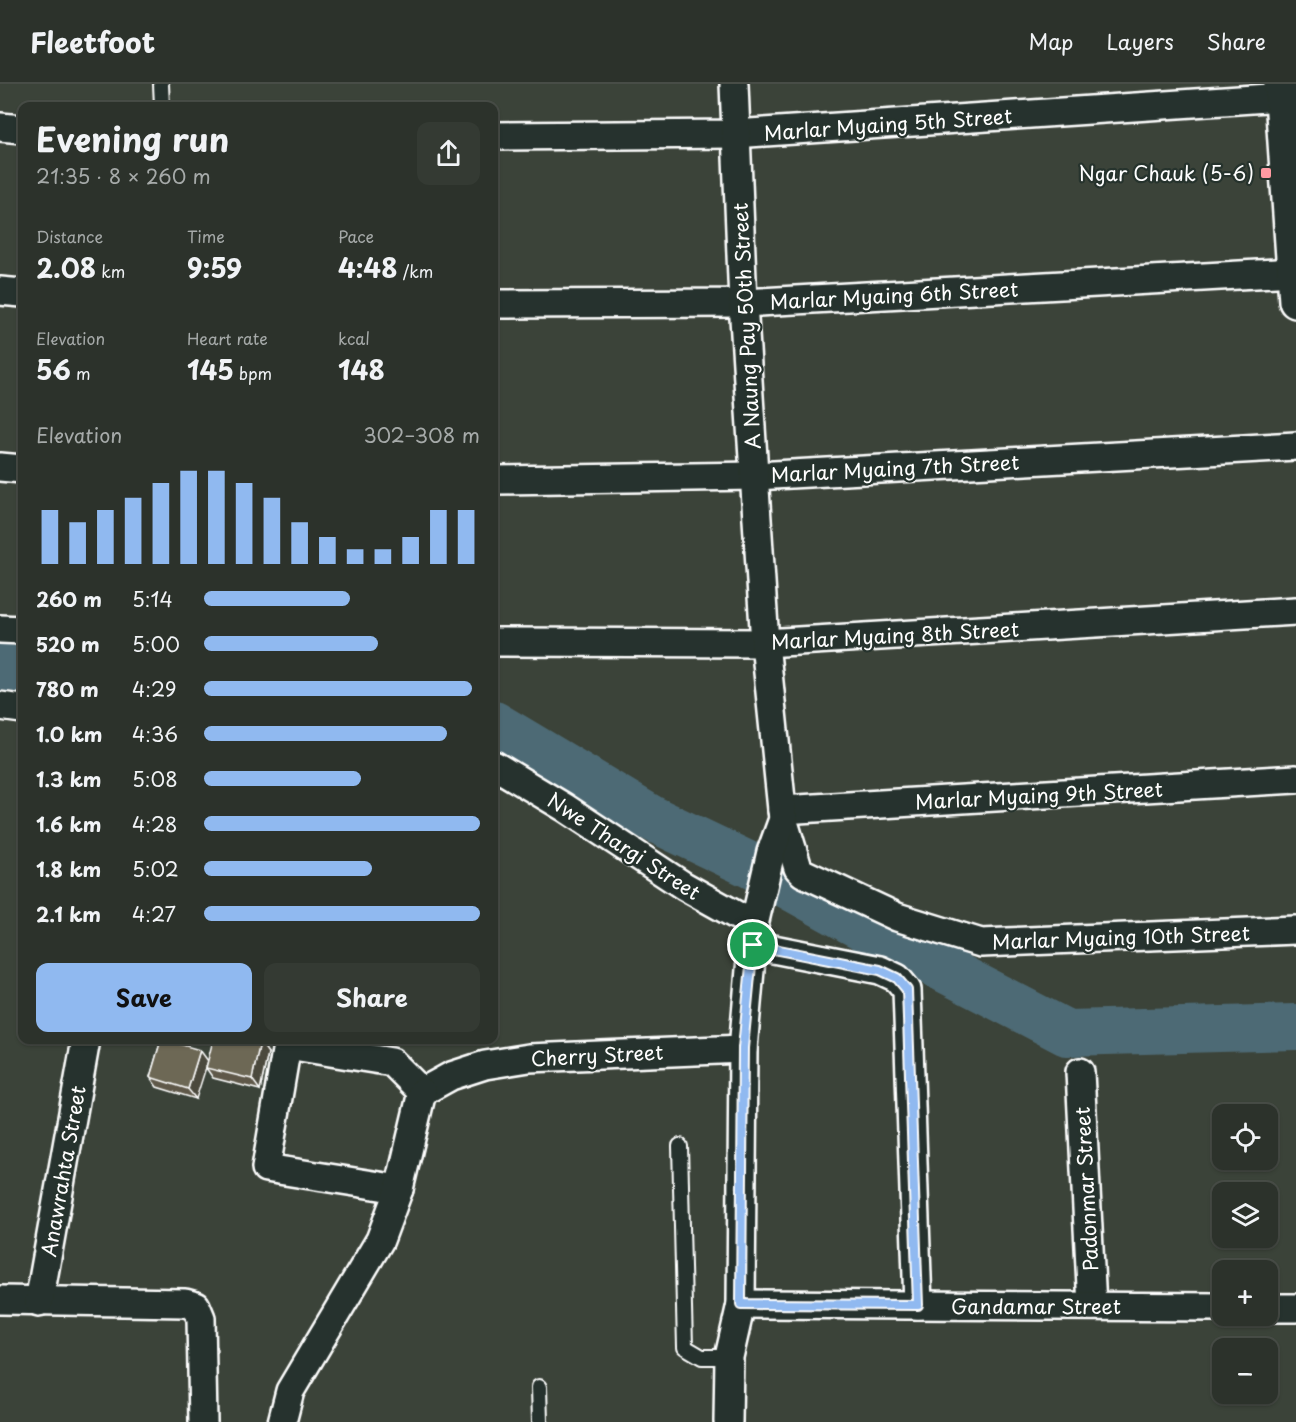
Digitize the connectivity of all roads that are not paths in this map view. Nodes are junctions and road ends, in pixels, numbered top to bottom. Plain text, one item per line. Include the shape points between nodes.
1 (161, 84) edge
2 (734, 84) edge
3 (1282, 91) edge
4 (162, 102) edge
5 (0, 127) edge
6 (18, 129) edge
7 (735, 134) junction
8 (498, 136) edge
9 (1295, 287) edge
10 (0, 291) edge
11 (18, 293) edge
12 (743, 303) junction
13 (498, 304) edge
14 (1296, 446) edge
15 (0, 467) edge
16 (18, 469) edge
17 (755, 476) junction
18 (498, 480) edge
19 (1296, 610) edge
20 (0, 628) edge
21 (18, 630) edge
22 (498, 642) edge
23 (765, 643) junction
24 (0, 706) edge
25 (18, 708) edge
26 (498, 767) edge
27 (1296, 779) edge
28 (782, 815) junction
29 (1296, 930) edge
30 (753, 935) junction
31 (85, 1044) edge
32 (743, 1048) junction
33 (393, 1051) edge
34 (1080, 1072) dead end
35 (422, 1092) junction
36 (680, 1146) dead end
37 (399, 1190) junction
38 (0, 1300) edge
39 (39, 1302) junction
40 (741, 1304) junction
41 (918, 1305) junction
42 (1092, 1306) junction
43 (1212, 1307) edge
44 (1278, 1308) edge
45 (1296, 1308) edge
46 (729, 1357) junction
47 (539, 1387) dead end
48 (203, 1422) edge
49 (282, 1422) edge
50 (540, 1422) edge
51 (728, 1422) edge

1 - 4 lane
2 - 7 street, A Naung Pay 50th Street
3 - 7 street, Marlar Myaing 5th Street
3 - 9 main road
5 - 6 street
7 - 8 street, Marlar Myaing 5th Street
7 - 12 street, A Naung Pay 50th Street
9 - 12 street, Marlar Myaing 6th Street
10 - 11 street
12 - 13 street, Marlar Myaing 6th Street
12 - 17 street, A Naung Pay 50th Street
14 - 17 street, Marlar Myaing 7th Street
15 - 16 street
17 - 18 street, Marlar Myaing 7th Street
17 - 23 street, A Naung Pay 50th Street
19 - 23 street, Marlar Myaing 8th Street
20 - 21 street
22 - 23 street, Marlar Myaing 8th Street
23 - 28 street, A Naung Pay 50th Street
24 - 25 street
26 - 30 street, Nwe Thargi Street via 564,807
27 - 28 street, Marlar Myaing 9th Street
28 - 29 street, Marlar Myaing 10th Street via 802,873 897,917 981,943
28 - 30 street, A Naung Pay 50th Street
30 - 32 street
30 - 41 street, Nwe Thargi Street via 880,970 897,978 907,990
31 - 39 street, Anawrahta Street
32 - 35 street, Cherry Street via 529,1058 485,1065 451,1076
32 - 40 street
33 - 35 street
33 - 37 street via 287,1045 266,1168
34 - 42 street, Padonmar Street
35 - 37 street
36 - 46 lane via 686,1347 702,1356
37 - 49 street via 380,1240 290,1391
38 - 39 street
39 - 48 street via 196,1306 201,1318
40 - 41 street, Gandamar Street
40 - 46 street
41 - 42 street, Gandamar Street
42 - 43 street, Gandamar Street
44 - 45 street
46 - 51 street
47 - 50 lane

